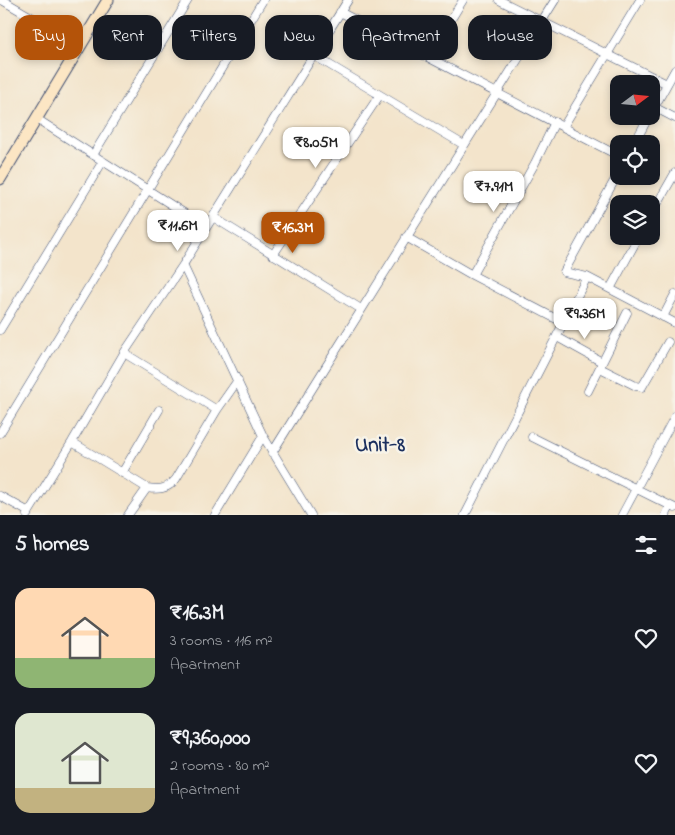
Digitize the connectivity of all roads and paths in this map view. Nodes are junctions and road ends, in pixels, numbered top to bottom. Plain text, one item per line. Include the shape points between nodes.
1 (2, 0) edge
2 (108, 0) edge
3 (188, 0) edge
4 (263, 0) edge
5 (348, 0) edge
6 (463, 0) edge
7 (499, 0) edge
8 (554, 0) edge
9 (640, 0) edge
10 (340, 12) junction
11 (27, 15) edge
12 (346, 15) edge
13 (454, 15) edge
14 (530, 15) edge
15 (545, 15) edge
16 (333, 23) edge
17 (552, 26) edge
18 (83, 40) edge
19 (607, 54) junction
20 (71, 60) edge
21 (310, 60) edge
22 (321, 60) edge
23 (434, 60) edge
24 (517, 60) edge
25 (675, 70) edge
26 (667, 84) junction
27 (496, 93) junction
28 (379, 96) junction
29 (660, 97) edge
30 (660, 113) edge
31 (675, 118) edge
32 (37, 119) junction
33 (555, 122) junction
34 (563, 127) junction
35 (464, 145) junction
36 (610, 151) edge
37 (92, 155) junction
38 (103, 161) junction
39 (675, 174) edge
40 (0, 179) edge
41 (612, 185) edge
42 (147, 189) junction
43 (660, 200) edge
44 (212, 217) junction
45 (206, 228) junction
46 (406, 237) junction
47 (635, 245) edge
48 (273, 255) junction
49 (183, 265) junction
50 (472, 275) junction
51 (588, 277) junction
52 (610, 289) junction
53 (675, 294) edge
54 (361, 309) junction
55 (627, 313) dead end
56 (663, 317) junction
57 (564, 322) junction
58 (675, 323) edge
59 (0, 330) edge
60 (557, 337) junction
61 (668, 342) dead end
62 (124, 353) junction
63 (601, 365) junction
64 (238, 380) junction
65 (588, 391) dead end
66 (158, 410) dead end
67 (217, 410) junction
68 (675, 416) edge
69 (0, 433) edge
70 (263, 436) junction
71 (532, 437) dead end
72 (72, 442) junction
73 (272, 453) junction
74 (122, 473) junction
75 (147, 488) junction
76 (636, 488) junction
77 (0, 496) edge
78 (673, 507) edge
79 (28, 514) edge
80 (128, 515) edge
81 (215, 515) edge
82 (311, 515) edge
83 (466, 515) edge
84 (622, 515) edge
85 (666, 515) edge

1 - 11 street
2 - 18 street
3 - 37 street
4 - 42 street
5 - 10 street
6 - 13 street
7 - 14 street
8 - 15 street
9 - 19 street
10 - 12 street
10 - 16 street
17 - 19 street
19 - 26 street
19 - 34 street
20 - 32 street
21 - 44 street
22 - 28 street
23 - 27 street
24 - 27 street
25 - 26 street
26 - 29 street
27 - 33 street
27 - 35 street
28 - 35 street
28 - 48 street
30 - 31 street
32 - 37 street
32 - 40 street
33 - 34 street
33 - 50 street
34 - 36 street
35 - 46 street
37 - 38 street
38 - 42 street
38 - 59 street
39 - 43 street
41 - 51 street via 564,272
42 - 45 street
42 - 69 street
44 - 45 street
44 - 48 street
45 - 49 street
46 - 50 street
46 - 54 street
47 - 52 street
48 - 54 street
49 - 62 street
49 - 64 street
50 - 57 street
51 - 52 street
51 - 57 street
52 - 56 street
53 - 56 street
54 - 73 street
55 - 63 street
56 - 58 street
57 - 60 street
60 - 63 street
60 - 83 street
61 - 63 street via 642,387
62 - 67 street
62 - 72 street
63 - 65 street
64 - 67 street
64 - 70 street
66 - 74 street
67 - 75 street via 171,485
68 - 76 street
70 - 73 street
70 - 81 street
71 - 76 street
72 - 74 street
72 - 79 street
73 - 82 street
74 - 75 street
75 - 80 street
76 - 78 street
76 - 84 street
77 - 79 street
78 - 85 street

